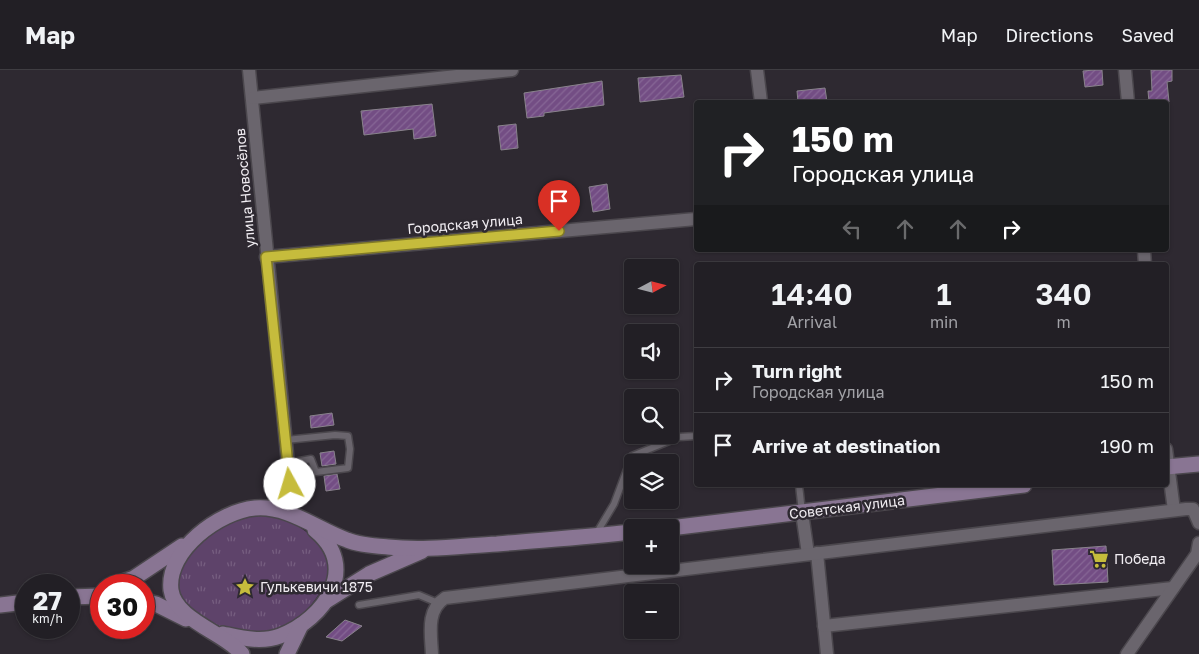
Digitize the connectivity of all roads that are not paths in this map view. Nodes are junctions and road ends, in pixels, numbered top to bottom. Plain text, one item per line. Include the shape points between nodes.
1 (249, 70) edge
2 (512, 70) edge
3 (757, 70) edge
4 (1125, 70) edge
5 (253, 98) junction
6 (760, 100) edge
7 (1128, 100) edge
8 (694, 218) edge
9 (266, 257) junction
10 (694, 436) edge
11 (286, 440) junction
12 (288, 463) junction
13 (1199, 464) edge
14 (1169, 467) edge
15 (1169, 479) edge
16 (798, 487) edge
17 (1008, 487) edge
18 (1174, 510) junction
19 (286, 512) junction
20 (802, 513) junction
21 (303, 520) junction
22 (1199, 523) edge
23 (679, 527) edge
24 (624, 533) edge
25 (595, 536) junction
26 (192, 540) junction
27 (1199, 543) edge
28 (426, 549) junction
29 (813, 554) junction
30 (140, 574) edge
31 (1173, 588) junction
32 (90, 594) edge
33 (86, 595) junction
34 (90, 595) edge
35 (80, 596) edge
36 (326, 601) junction
37 (15, 603) edge
38 (438, 603) junction
39 (155, 604) edge
40 (0, 605) edge
41 (359, 605) dead end
42 (197, 623) junction
43 (301, 625) junction
44 (824, 626) junction
45 (214, 632) junction
46 (242, 654) edge
47 (287, 654) edge
48 (432, 654) edge
49 (827, 654) edge
50 (1127, 654) edge

1 - 5 street, улица Новосёлов
2 - 5 street
3 - 6 street
4 - 7 street
5 - 9 street, улица Новосёлов
8 - 9 street, Городская улица
9 - 11 street, улица Новосёлов
10 - 25 lane via 679,437 632,456 614,504
11 - 12 street, улица Новосёлов
11 - 12 lane via 348,436 350,449 348,468 316,472 311,459
12 - 19 street, улица Новосёлов via 290,484
13 - 14 main road
15 - 18 street
16 - 20 lane
17 - 20 main road, Советская улица
18 - 22 street via 1192,509
18 - 29 street
19 - 21 main road
19 - 26 main road via 257,507 233,512 212,523
20 - 23 main road, Советская улица
20 - 29 street
21 - 28 main road via 348,541
21 - 36 main road via 328,541 336,562 335,582
24 - 25 main road
25 - 28 main road
26 - 30 main road
26 - 42 main road via 176,561 171,590 177,604
27 - 31 street via 1197,554
28 - 36 main road via 369,574
29 - 38 street via 445,598
29 - 44 street
31 - 44 street
31 - 50 street
32 - 33 main road
33 - 34 main road
33 - 35 main road
36 - 43 main road
37 - 40 main road
38 - 41 lane via 419,596
38 - 48 street via 430,624
39 - 42 main road
42 - 45 main road
43 - 45 main road via 279,636 252,640
43 - 47 main road
44 - 49 street
45 - 46 main road via 236,646

